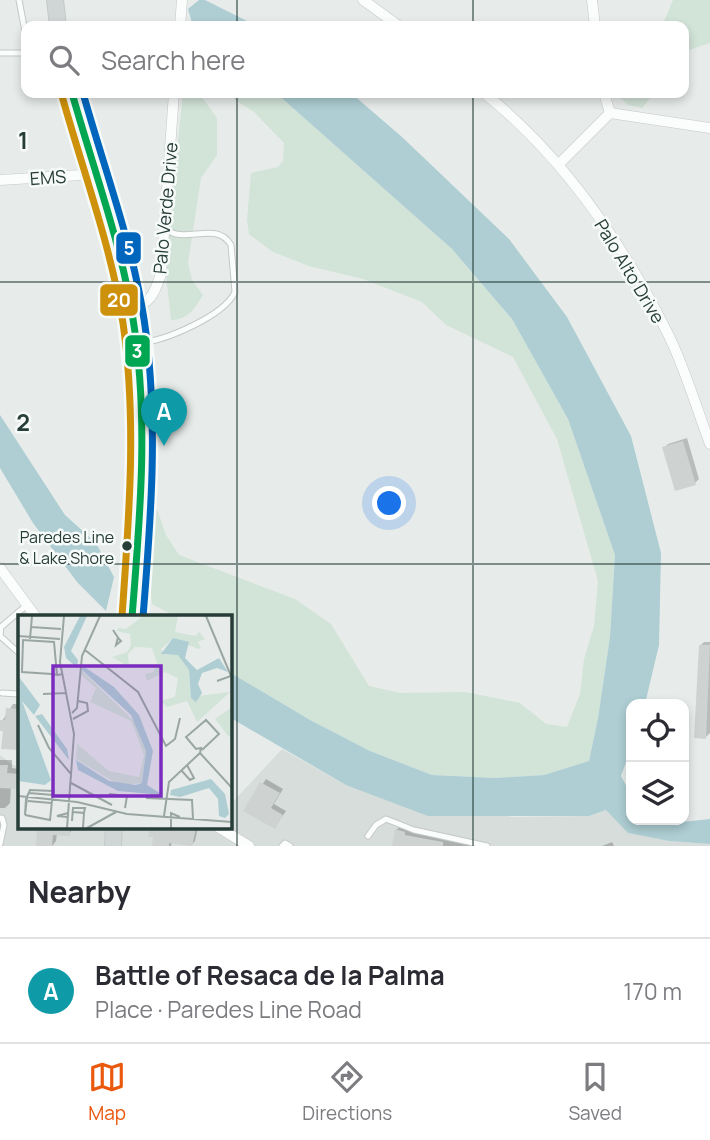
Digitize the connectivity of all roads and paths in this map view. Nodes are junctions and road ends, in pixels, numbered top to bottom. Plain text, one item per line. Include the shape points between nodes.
1 (19, 0) edge
2 (55, 0) edge
3 (182, 0) edge
4 (363, 0) edge
5 (592, 0) edge
6 (23, 21) edge
7 (57, 21) edge
8 (180, 21) edge
9 (392, 21) edge
10 (594, 21) edge
11 (0, 53) edge
12 (21, 53) edge
13 (74, 98) edge
14 (174, 98) edge
15 (490, 98) edge
16 (606, 98) edge
17 (610, 113) junction
18 (710, 128) edge
19 (558, 165) junction
20 (97, 174) junction
21 (0, 180) edge
22 (164, 229) junction
23 (130, 307) junction
24 (136, 343) junction
25 (710, 444) edge
26 (0, 568) edge
27 (28, 604) junction
28 (35, 615) edge
29 (132, 615) edge
30 (18, 652) edge
31 (2, 692) dead end
32 (18, 694) edge
33 (0, 818) edge
34 (114, 828) edge
35 (219, 828) edge
36 (368, 836) dead end
37 (0, 843) edge
38 (243, 844) edge
39 (113, 846) edge
40 (282, 846) edge
41 (290, 846) edge
42 (487, 846) edge

1 - 6 lane
2 - 7 main road
3 - 8 street
4 - 9 street
5 - 10 street
11 - 12 lane
13 - 20 main road
14 - 22 street, Palo Verde Drive
15 - 19 street, Palo Alto Drive
16 - 17 street
17 - 18 street
17 - 19 street
19 - 25 street, Palo Alto Drive via 615,239 668,335
20 - 21 street, EMS
20 - 23 main road
22 - 23 street, Palo Verde Drive via 161,274 155,290 151,299
22 - 24 lane via 176,234 213,232 229,240 235,292 220,309 180,333
23 - 24 main road
24 - 29 main road via 142,441
26 - 27 street
27 - 28 street
27 - 30 lane via 1,627 0,636
31 - 32 lane
33 - 37 lane via 4,825
34 - 39 main road
35 - 38 street
36 - 42 lane via 386,819
40 - 41 lane

